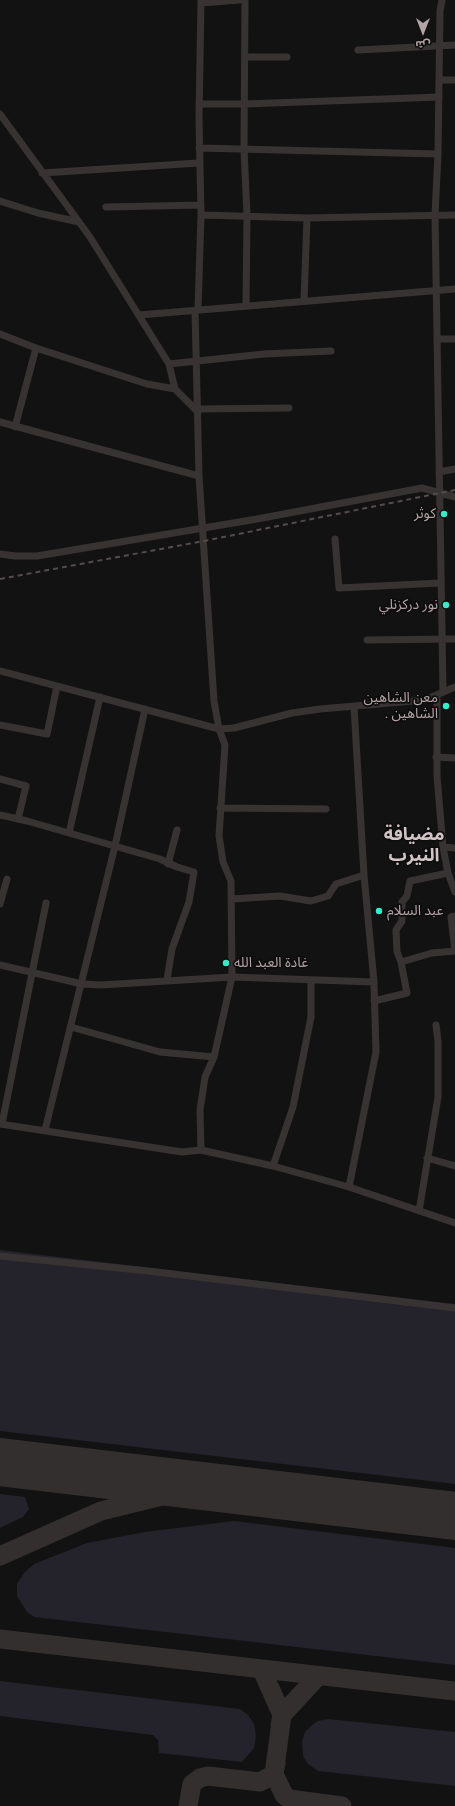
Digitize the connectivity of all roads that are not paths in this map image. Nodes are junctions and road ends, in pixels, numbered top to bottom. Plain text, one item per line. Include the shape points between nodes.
1 (239, 0) edge
2 (245, 0) edge
3 (442, 0) edge
4 (201, 2) edge
5 (439, 45) junction
6 (455, 45) edge
7 (358, 50) dead end
8 (246, 57) junction
9 (287, 57) dead end
10 (439, 80) junction
11 (455, 80) edge
12 (439, 97) junction
13 (199, 104) junction
14 (245, 104) junction
15 (0, 114) edge
16 (199, 148) junction
17 (244, 149) junction
18 (438, 154) junction
19 (199, 163) junction
20 (42, 173) junction
21 (0, 200) edge
22 (201, 205) junction
23 (106, 207) dead end
24 (201, 215) junction
25 (435, 215) junction
26 (247, 216) junction
27 (455, 216) edge
28 (307, 218) junction
29 (79, 222) junction
30 (455, 289) edge
31 (436, 291) junction
32 (304, 301) junction
33 (246, 306) junction
34 (196, 310) junction
35 (139, 315) junction
36 (0, 334) edge
37 (436, 339) junction
38 (455, 339) edge
39 (36, 348) junction
40 (331, 351) dead end
41 (196, 361) junction
42 (168, 364) junction
43 (175, 389) junction
44 (289, 408) dead end
45 (198, 410) junction
46 (0, 422) edge
47 (15, 427) junction
48 (455, 469) edge
49 (438, 472) junction
50 (200, 476) junction
51 (438, 493) junction
52 (455, 497) edge
53 (203, 528) junction
54 (335, 539) dead end
55 (0, 554) edge
56 (440, 583) junction
57 (442, 639) junction
58 (455, 639) edge
59 (367, 640) dead end
60 (0, 671) edge
61 (57, 686) junction
62 (455, 686) edge
63 (443, 691) junction
64 (436, 696) junction
65 (100, 697) junction
66 (354, 706) junction
67 (145, 709) junction
68 (0, 725) edge
69 (219, 729) junction
70 (436, 757) junction
71 (455, 758) edge
72 (0, 779) edge
73 (220, 808) junction
74 (326, 809) dead end
75 (0, 815) edge
76 (18, 819) junction
77 (177, 830) dead end
78 (69, 833) junction
79 (115, 846) junction
80 (442, 847) junction
81 (455, 848) edge
82 (168, 864) junction
83 (448, 873) junction
84 (364, 875) junction
85 (7, 879) dead end
86 (455, 892) edge
87 (232, 899) junction
88 (46, 903) dead end
89 (0, 904) edge
90 (455, 916) edge
91 (401, 962) junction
92 (0, 965) edge
93 (31, 972) junction
94 (232, 978) junction
95 (167, 980) junction
96 (311, 980) junction
97 (374, 982) junction
98 (82, 984) junction
99 (374, 1001) junction
100 (436, 1025) dead end
101 (71, 1027) junction
102 (214, 1057) junction
103 (1, 1124) edge
104 (45, 1130) junction
105 (201, 1150) junction
106 (427, 1158) junction
107 (273, 1166) junction
108 (455, 1166) edge
109 (349, 1187) junction
110 (420, 1210) junction
111 (455, 1222) edge
112 (0, 1256) edge
113 (455, 1308) edge

1 - 4 street
2 - 8 street
3 - 5 street
4 - 13 street
5 - 6 street
5 - 7 street
5 - 10 street
8 - 9 street
8 - 14 street
10 - 11 street
10 - 12 street
12 - 14 street
12 - 18 street
13 - 14 street
13 - 16 street
14 - 17 street
15 - 20 street
16 - 17 street
16 - 19 street
17 - 18 street
17 - 26 street
18 - 25 street
19 - 20 street
19 - 22 street
20 - 29 street
21 - 29 street via 38,214
22 - 23 street
22 - 24 street
24 - 26 street
24 - 34 street
25 - 27 street
25 - 28 street
25 - 31 street
26 - 28 street
26 - 33 street
28 - 32 street
29 - 35 street
30 - 31 street
31 - 32 street
31 - 37 street
32 - 33 street
33 - 34 street
34 - 35 street
34 - 41 street
35 - 42 street
36 - 39 street
37 - 38 street
37 - 49 street
39 - 43 street via 147,384
39 - 47 street
40 - 41 street
41 - 42 street
41 - 45 street
42 - 43 street
43 - 45 street
44 - 45 street
45 - 50 street
46 - 47 street
47 - 50 street
48 - 49 street
49 - 51 street
50 - 53 street
51 - 52 street
51 - 53 street via 422,488
51 - 56 street
53 - 55 street via 37,556
53 - 69 street via 214,701
54 - 56 street via 339,588
56 - 57 street
57 - 58 street
57 - 59 street
57 - 63 street
60 - 61 street
61 - 65 street
61 - 68 street via 47,734
62 - 63 street
63 - 64 street
64 - 66 street via 426,700
64 - 70 street
65 - 67 street
65 - 78 street
66 - 69 street via 320,708 234,728
66 - 84 street
67 - 69 street
67 - 79 street
69 - 73 street via 225,745
70 - 71 street
70 - 80 street
72 - 76 street via 26,786
73 - 74 street
73 - 87 street via 221,852 231,881
75 - 76 street
76 - 78 street
77 - 82 street
78 - 79 street
79 - 82 street via 160,859
79 - 98 street
80 - 81 street
80 - 83 street
82 - 95 street via 194,872 189,902 172,949
83 - 86 street
83 - 91 street via 410,881 407,896 402,902 402,921 396,930 397,952
84 - 87 street via 336,884 328,896 311,901 280,896
84 - 97 street
85 - 89 street
87 - 94 street
88 - 93 street
90 - 91 street via 451,917 455,951 432,953
91 - 99 street via 407,993
92 - 93 street
93 - 98 street
93 - 103 street
94 - 95 street
94 - 96 street
94 - 102 street
95 - 98 street
96 - 97 street
96 - 107 street via 311,1017 294,1107
97 - 99 street
98 - 101 street
99 - 109 street via 376,1052
100 - 106 street via 438,1097
101 - 102 street via 160,1052
101 - 104 street
102 - 105 street via 205,1077 200,1110
103 - 104 street
104 - 105 street via 94,1140 182,1152
105 - 107 street
106 - 108 street
106 - 110 street
107 - 109 street
109 - 110 street
110 - 111 street
112 - 113 street

